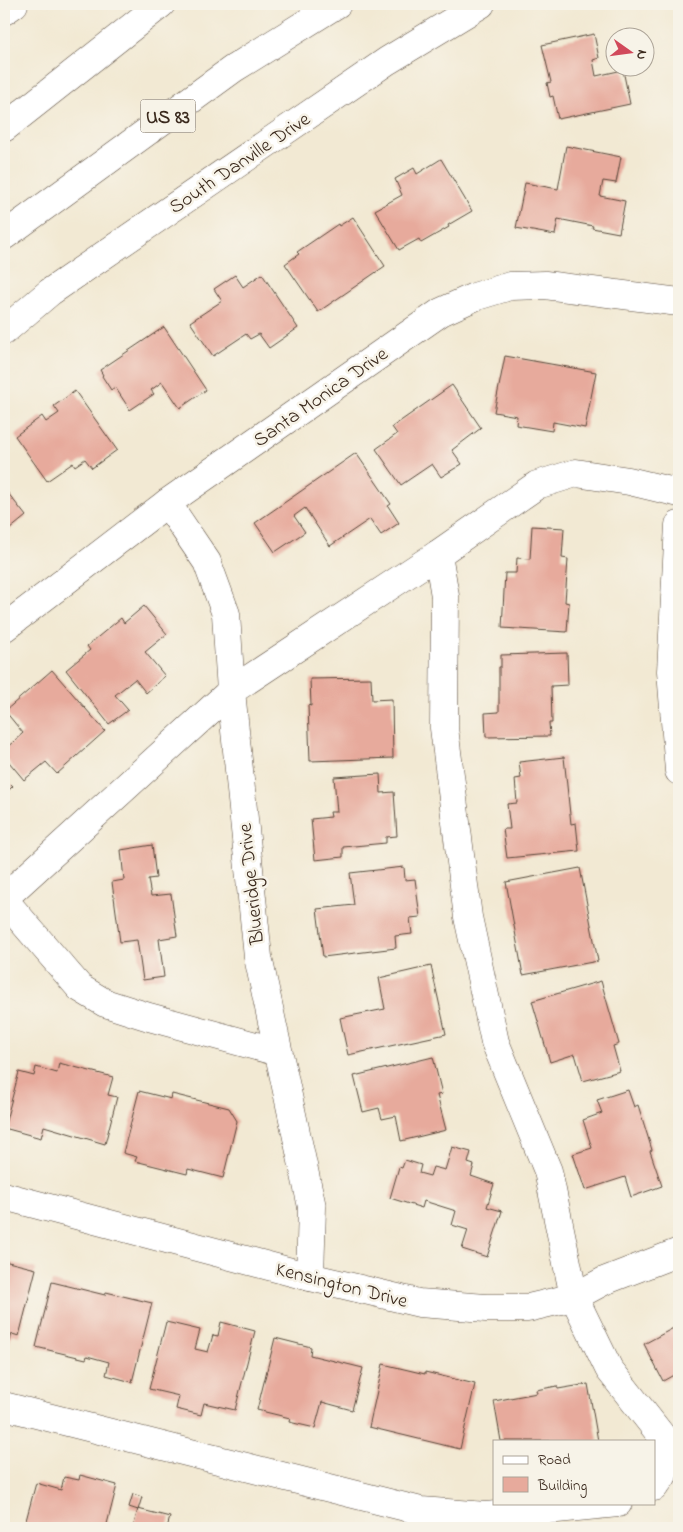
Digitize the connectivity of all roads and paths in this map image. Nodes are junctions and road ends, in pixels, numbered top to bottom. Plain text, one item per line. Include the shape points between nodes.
1 (14, 4) edge
2 (161, 4) edge
3 (336, 4) edge
4 (481, 4) edge
5 (4, 11) edge
6 (4, 128) edge
7 (4, 236) edge
8 (679, 302) edge
9 (4, 331) edge
10 (679, 493) edge
11 (166, 503) junction
12 (679, 525) edge
13 (438, 554) junction
14 (4, 628) edge
15 (231, 691) junction
16 (679, 770) edge
17 (4, 899) edge
18 (278, 1052) junction
19 (4, 1196) edge
20 (679, 1252) edge
21 (310, 1277) junction
22 (574, 1297) junction
23 (4, 1406) edge
24 (656, 1484) edge
25 (608, 1504) edge

1 - 5 main road
2 - 6 main road
3 - 7 main road, US 83 via 233,68
4 - 9 main road, South Danville Drive via 387,61 50,292
8 - 11 main road, Santa Monica Drive via 545,285 510,286 474,297 441,312
10 - 13 main road via 576,473 537,485
11 - 14 main road, Santa Monica Drive
11 - 15 main road, Blueridge Drive via 207,562 226,614
12 - 16 main road via 671,672
13 - 15 main road
13 - 22 main road via 445,596 444,728 468,917 495,1042 548,1171
15 - 17 main road
15 - 18 main road, Blueridge Drive via 258,957
17 - 18 main road via 80,988 105,1003
18 - 21 main road, Blueridge Drive via 312,1207
19 - 21 main road, Kensington Drive
20 - 22 main road, Kensington Drive
21 - 22 main road, Kensington Drive via 419,1303 528,1308
22 - 24 main road via 609,1369 668,1444 663,1475
23 - 25 main road via 421,1511 486,1516

